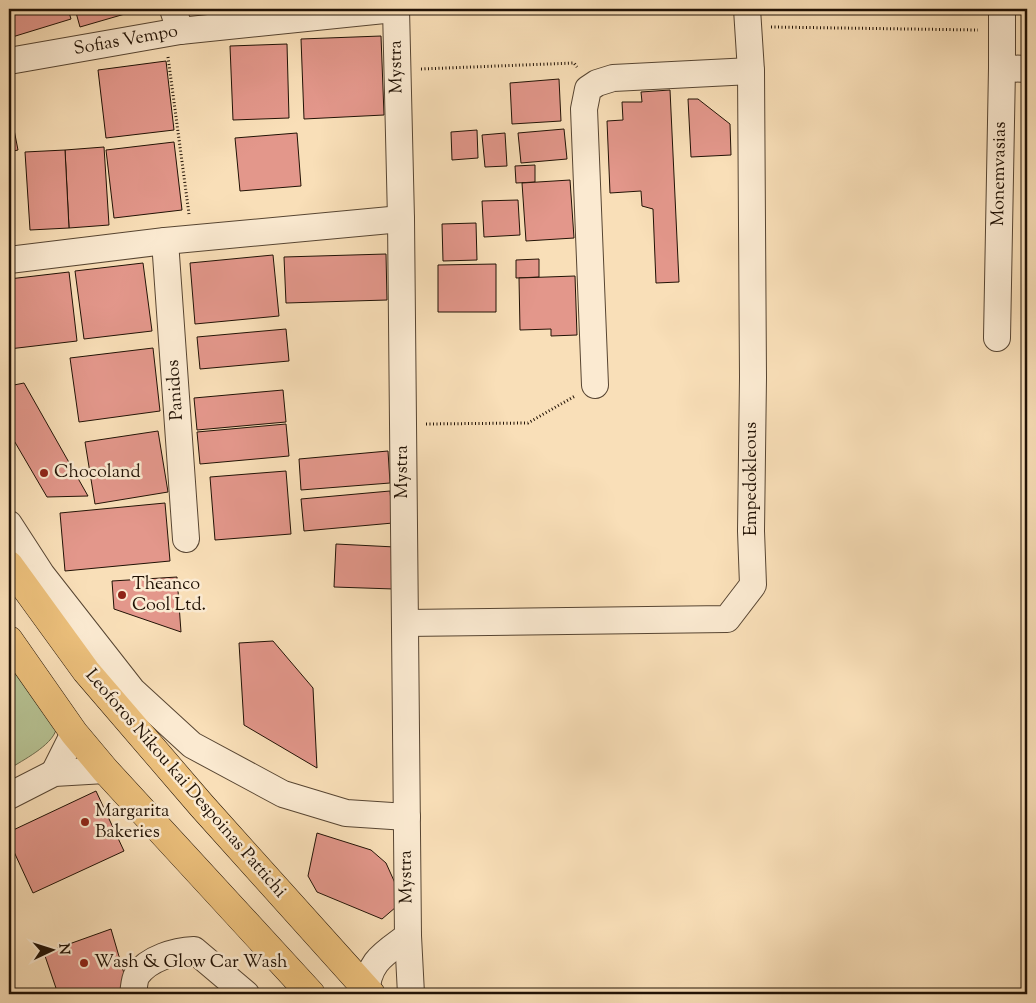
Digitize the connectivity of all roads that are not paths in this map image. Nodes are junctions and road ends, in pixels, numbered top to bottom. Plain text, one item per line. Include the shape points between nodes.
1 (395, 9) edge
2 (748, 18) edge
3 (1002, 19) edge
4 (172, 25) edge
5 (9, 61) edge
6 (1015, 69) edge
7 (750, 71) junction
8 (401, 219) junction
9 (165, 241) junction
10 (9, 260) edge
11 (997, 338) dead end
12 (595, 385) road end
13 (9, 524) edge
14 (186, 539) dead end
15 (9, 565) edge
16 (405, 623) junction
17 (9, 640) edge
18 (74, 733) junction
19 (105, 770) junction
20 (54, 772) junction
21 (9, 796) edge
22 (407, 818) junction
23 (408, 936) junction
24 (368, 993) edge
25 (134, 994) edge
26 (246, 994) edge
27 (311, 994) edge
28 (411, 994) edge

1 - 4 street, Sofias Vempo
1 - 8 street, Mystra
2 - 7 street, Empedokleous
3 - 6 street, Monemvasias
4 - 5 street, Sofias Vempo
6 - 11 street, Monemvasias
7 - 12 street via 614,78 588,89 584,109
7 - 16 street, Empedokleous via 753,585 727,618
8 - 9 street
8 - 16 street, Mystra
9 - 10 street
9 - 14 street, Panidos
13 - 22 street via 42,575 132,690 192,745 283,794 346,813
15 - 24 main road, Leoforos Nikou kai Despoinas Pattichi via 86,671
16 - 22 street, Mystra
17 - 18 main road
18 - 19 main road
18 - 20 street
19 - 20 street
19 - 27 main road
20 - 21 street
22 - 23 street, Mystra
23 - 24 street via 373,965
23 - 28 street, Mystra
25 - 26 street via 136,976 148,964 179,951 194,950

